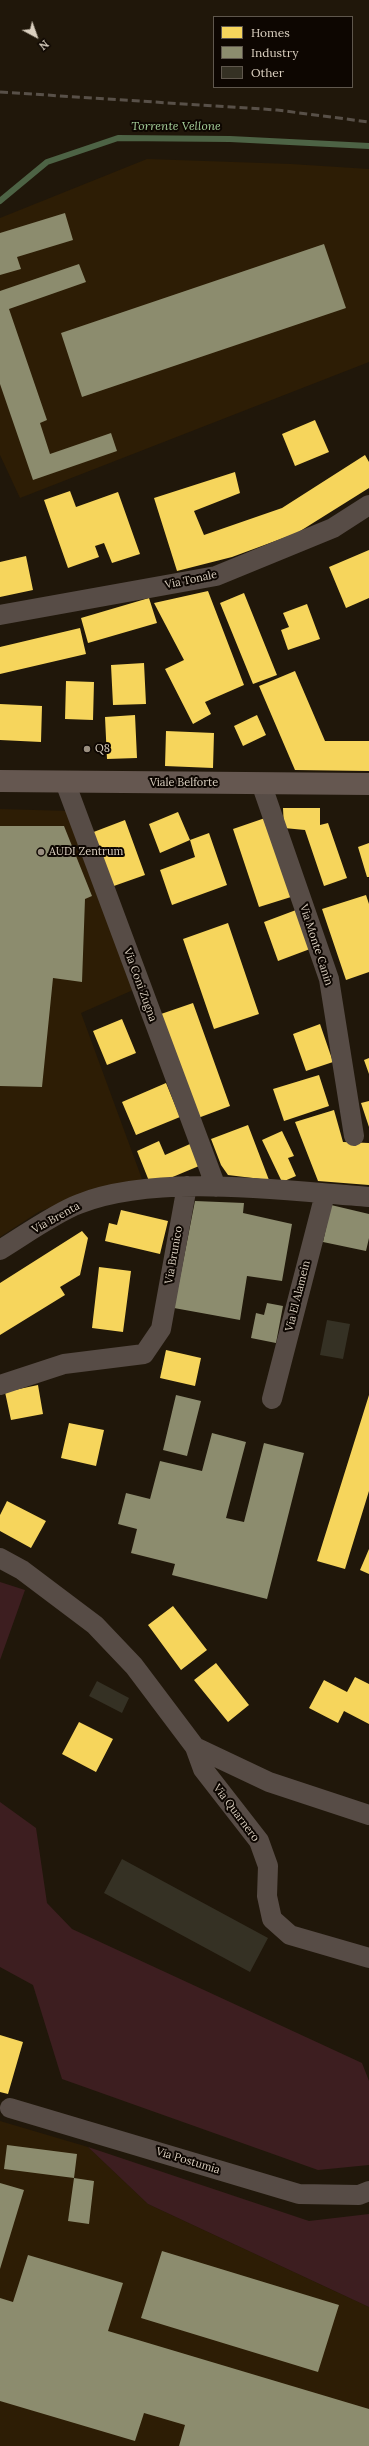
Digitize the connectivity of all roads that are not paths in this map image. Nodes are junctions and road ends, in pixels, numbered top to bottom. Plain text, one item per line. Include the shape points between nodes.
1 (369, 505) edge
2 (0, 615) edge
3 (0, 781) edge
4 (65, 782) junction
5 (261, 784) junction
6 (369, 784) edge
7 (354, 1136) dead end
8 (187, 1186) junction
9 (216, 1187) junction
10 (325, 1194) junction
11 (369, 1196) edge
12 (0, 1250) edge
13 (0, 1385) edge
14 (272, 1399) dead end
15 (0, 1558) edge
16 (195, 1747) junction
17 (369, 1815) edge
18 (369, 1958) edge
19 (10, 2108) dead end
20 (369, 2191) edge

1 - 2 street, Via Tonale via 333,528 216,576
3 - 4 main road, Viale Belforte
4 - 5 main road, Viale Belforte
4 - 9 street, Via Coni Zugna
5 - 6 main road, Viale Belforte
5 - 7 street, Via Monte Canin via 329,979
8 - 9 street
8 - 12 street, Via Brenta via 119,1193 78,1204
8 - 13 street, Via Brunico via 161,1329 144,1354 64,1364
9 - 10 street
10 - 11 street
10 - 14 street, Via El Alamein
15 - 16 street, Via Quarnero via 22,1570 95,1625 134,1666
16 - 17 street, Via Quarnero via 269,1782
16 - 18 street, Via Quarnero via 203,1769 259,1841 268,1866 267,1896 272,1919 290,1935
19 - 20 street, Via Postumia via 299,2194 359,2195

